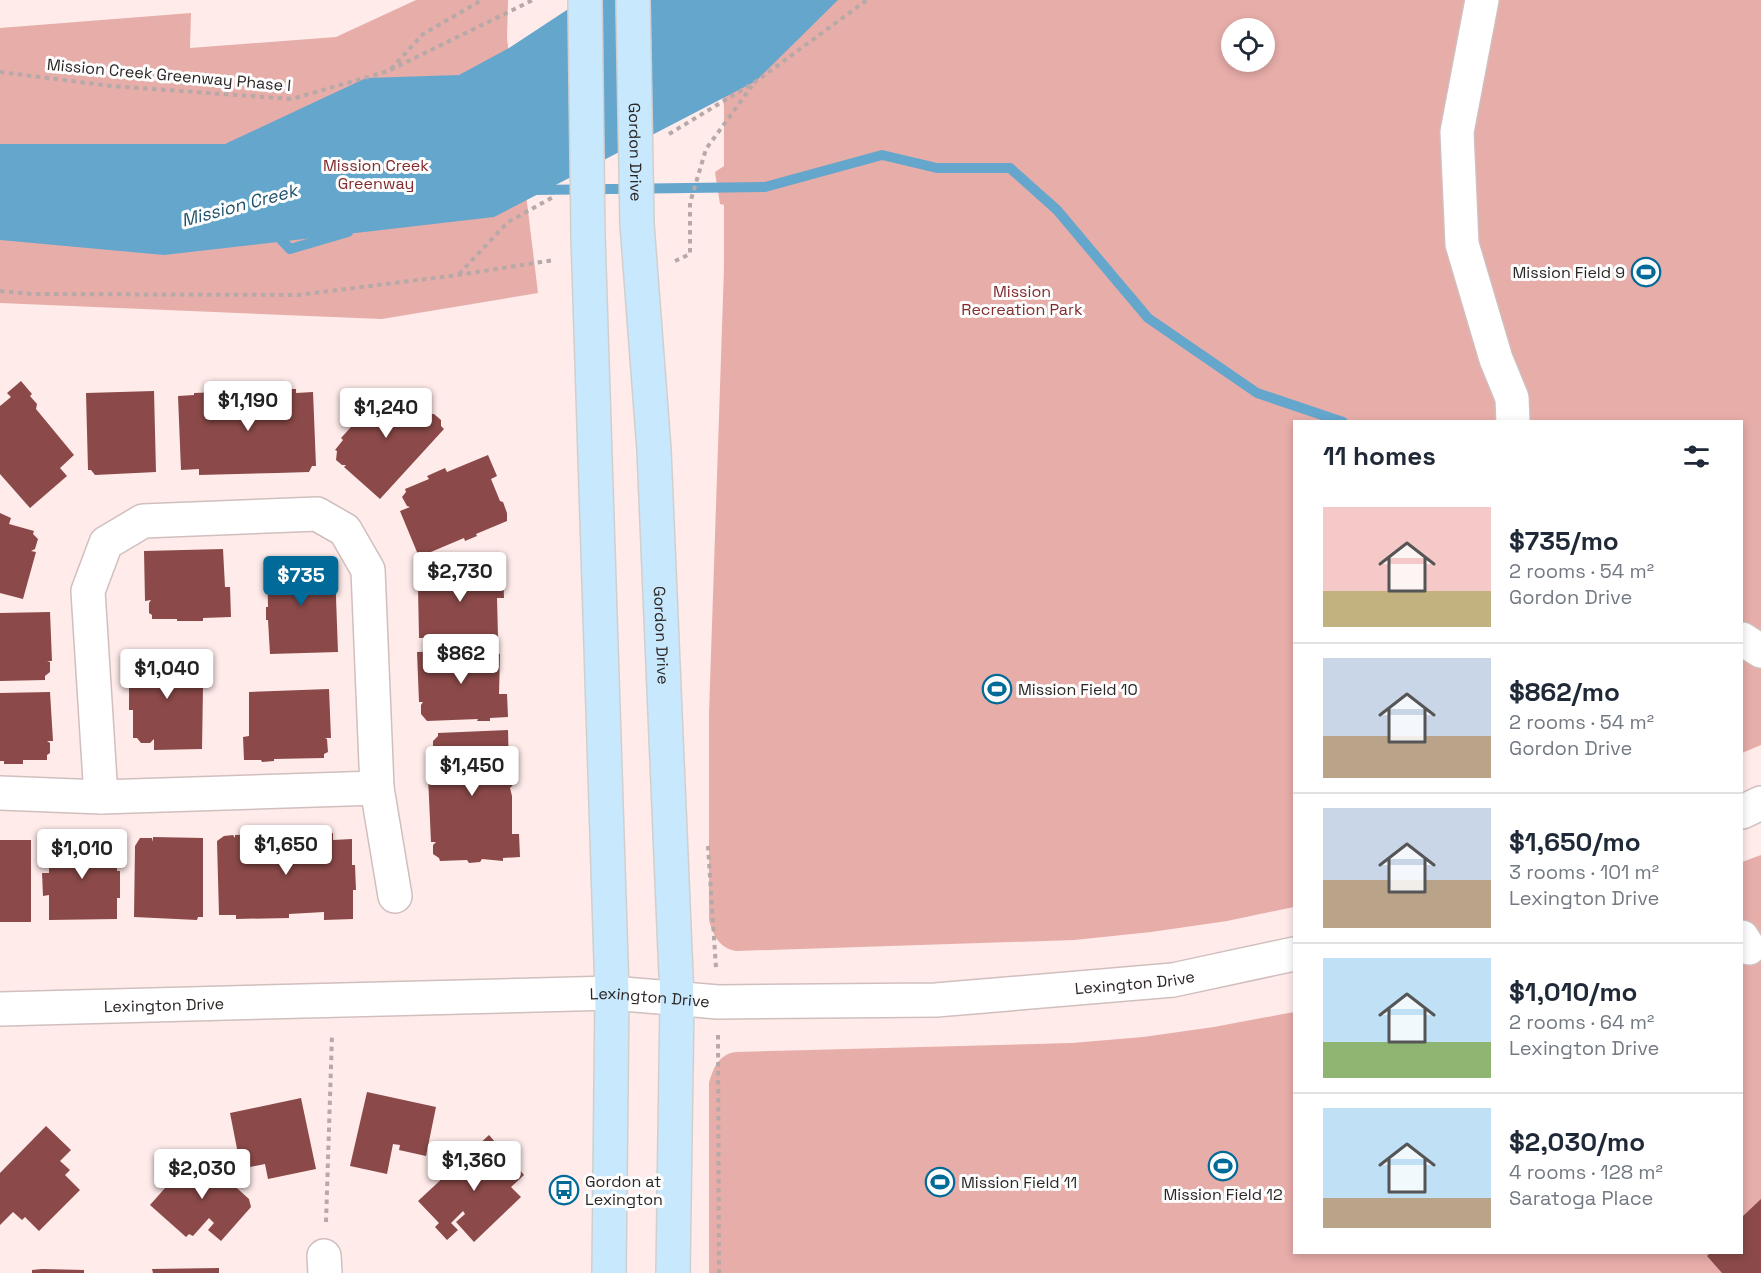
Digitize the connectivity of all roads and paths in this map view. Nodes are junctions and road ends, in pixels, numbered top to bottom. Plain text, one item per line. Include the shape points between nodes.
1 (482, 0) edge
2 (533, 0) edge
3 (585, 0) edge
4 (633, 0) edge
5 (867, 0) edge
6 (1482, 0) edge
7 (388, 71) junction
8 (0, 72) edge
9 (590, 251) junction
10 (669, 264) dead end
11 (0, 291) edge
12 (1513, 420) edge
13 (1743, 640) edge
14 (1761, 651) edge
15 (377, 788) junction
16 (0, 793) edge
17 (101, 797) junction
18 (1761, 804) edge
19 (1743, 812) edge
20 (395, 896) dead end
21 (1293, 954) edge
22 (612, 993) junction
23 (677, 999) junction
24 (333, 1000) junction
25 (0, 1009) edge
26 (325, 1264) edge
27 (609, 1273) edge
28 (673, 1273) edge

1 - 7 path via 423,34
2 - 7 path, Mission Creek Greenway Phase I
3 - 9 main road, bridge
4 - 23 main road, Gordon Drive, bridge via 637,224 654,450
5 - 10 path via 755,82 705,149 690,203 690,254
6 - 12 street via 1457,132 1462,244 1496,359 1512,398
7 - 8 path, Mission Creek Greenway Phase I via 292,99 111,86
9 - 11 path via 558,260 298,295
9 - 22 main road
13 - 14 street
15 - 17 street
15 - 17 street via 368,570 345,530 317,514 143,521 106,543 88,591
15 - 20 street
16 - 17 street
18 - 19 street
21 - 23 street, Lexington Drive via 1173,980 936,1000
22 - 23 street, Lexington Drive
22 - 24 street, Lexington Drive
22 - 27 main road
23 - 28 main road, Gordon Drive
24 - 25 street, Lexington Drive
24 - 26 path

